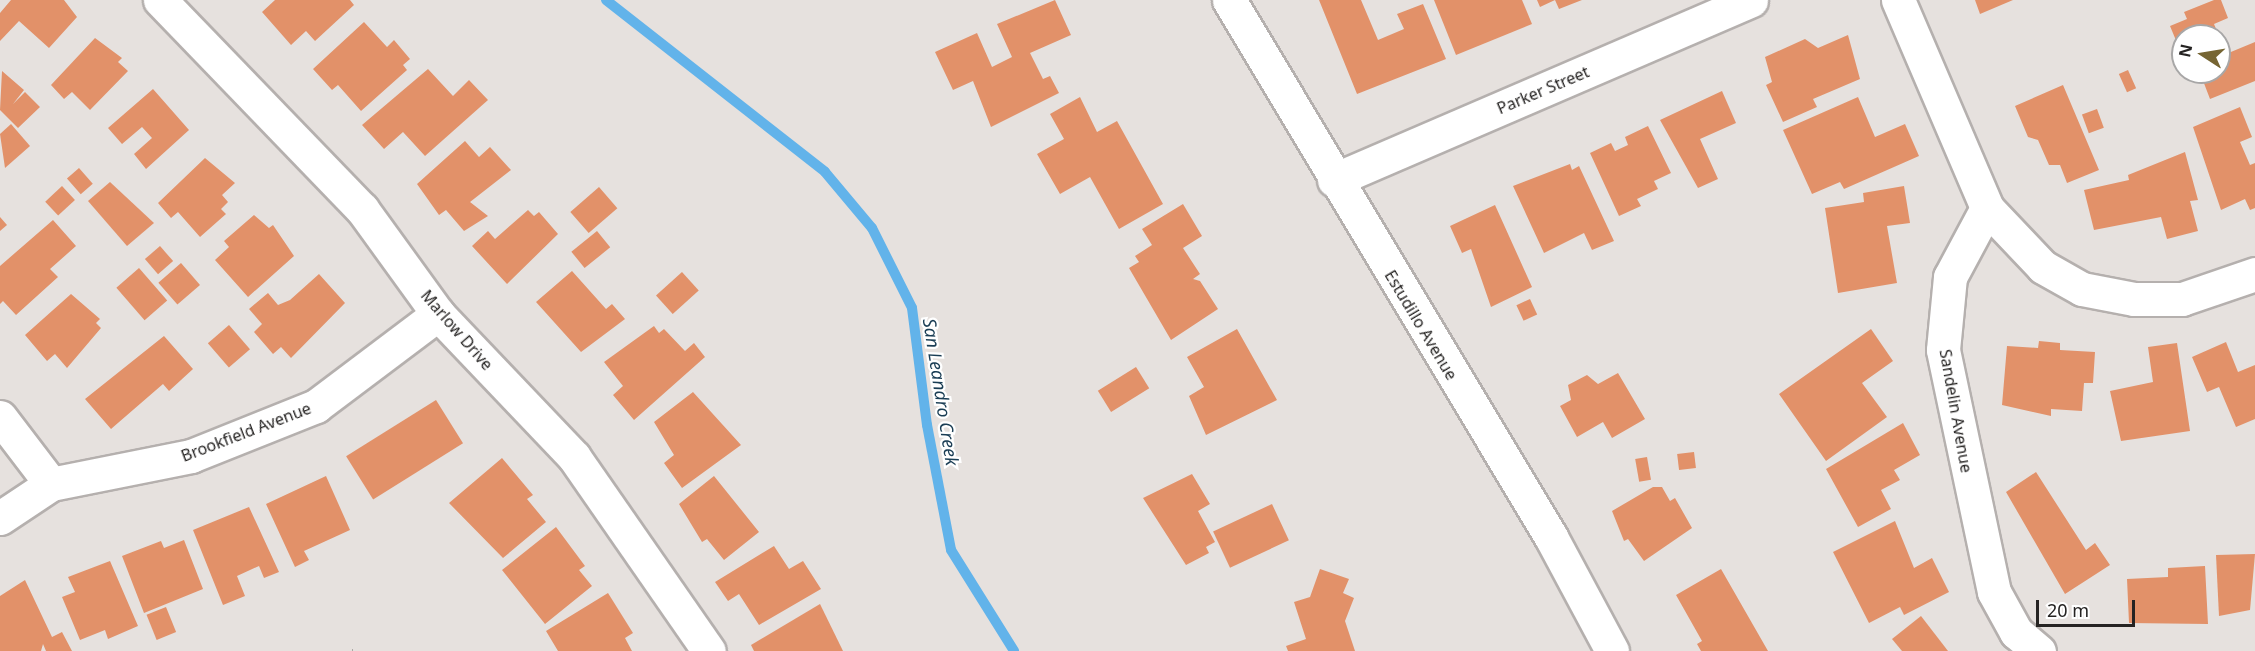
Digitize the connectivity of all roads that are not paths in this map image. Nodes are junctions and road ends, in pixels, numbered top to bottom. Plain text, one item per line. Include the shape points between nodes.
1 (160, 0) edge
2 (1229, 0) edge
3 (1751, 0) edge
4 (1898, 0) edge
5 (1334, 180) junction
6 (1987, 208) junction
7 (2255, 274) edge
8 (438, 314) junction
9 (0, 417) edge
10 (51, 484) junction
11 (0, 518) edge
12 (709, 651) edge
13 (1612, 651) edge
14 (2039, 651) edge

1 - 8 street, Marlow Drive via 362,209
2 - 5 street, Estudillo Avenue
3 - 5 street, Parker Street
4 - 6 street
5 - 13 street, Estudillo Avenue via 1551,537
6 - 7 street via 2043,267 2082,289 2134,299 2182,299
6 - 14 street, Sandelin Avenue via 1950,277 1943,350 1994,592 2016,632
8 - 10 street, Brookfield Avenue via 316,406 191,456
8 - 12 street, Marlow Drive via 574,457
9 - 10 street
10 - 11 street, Brookfield Avenue

